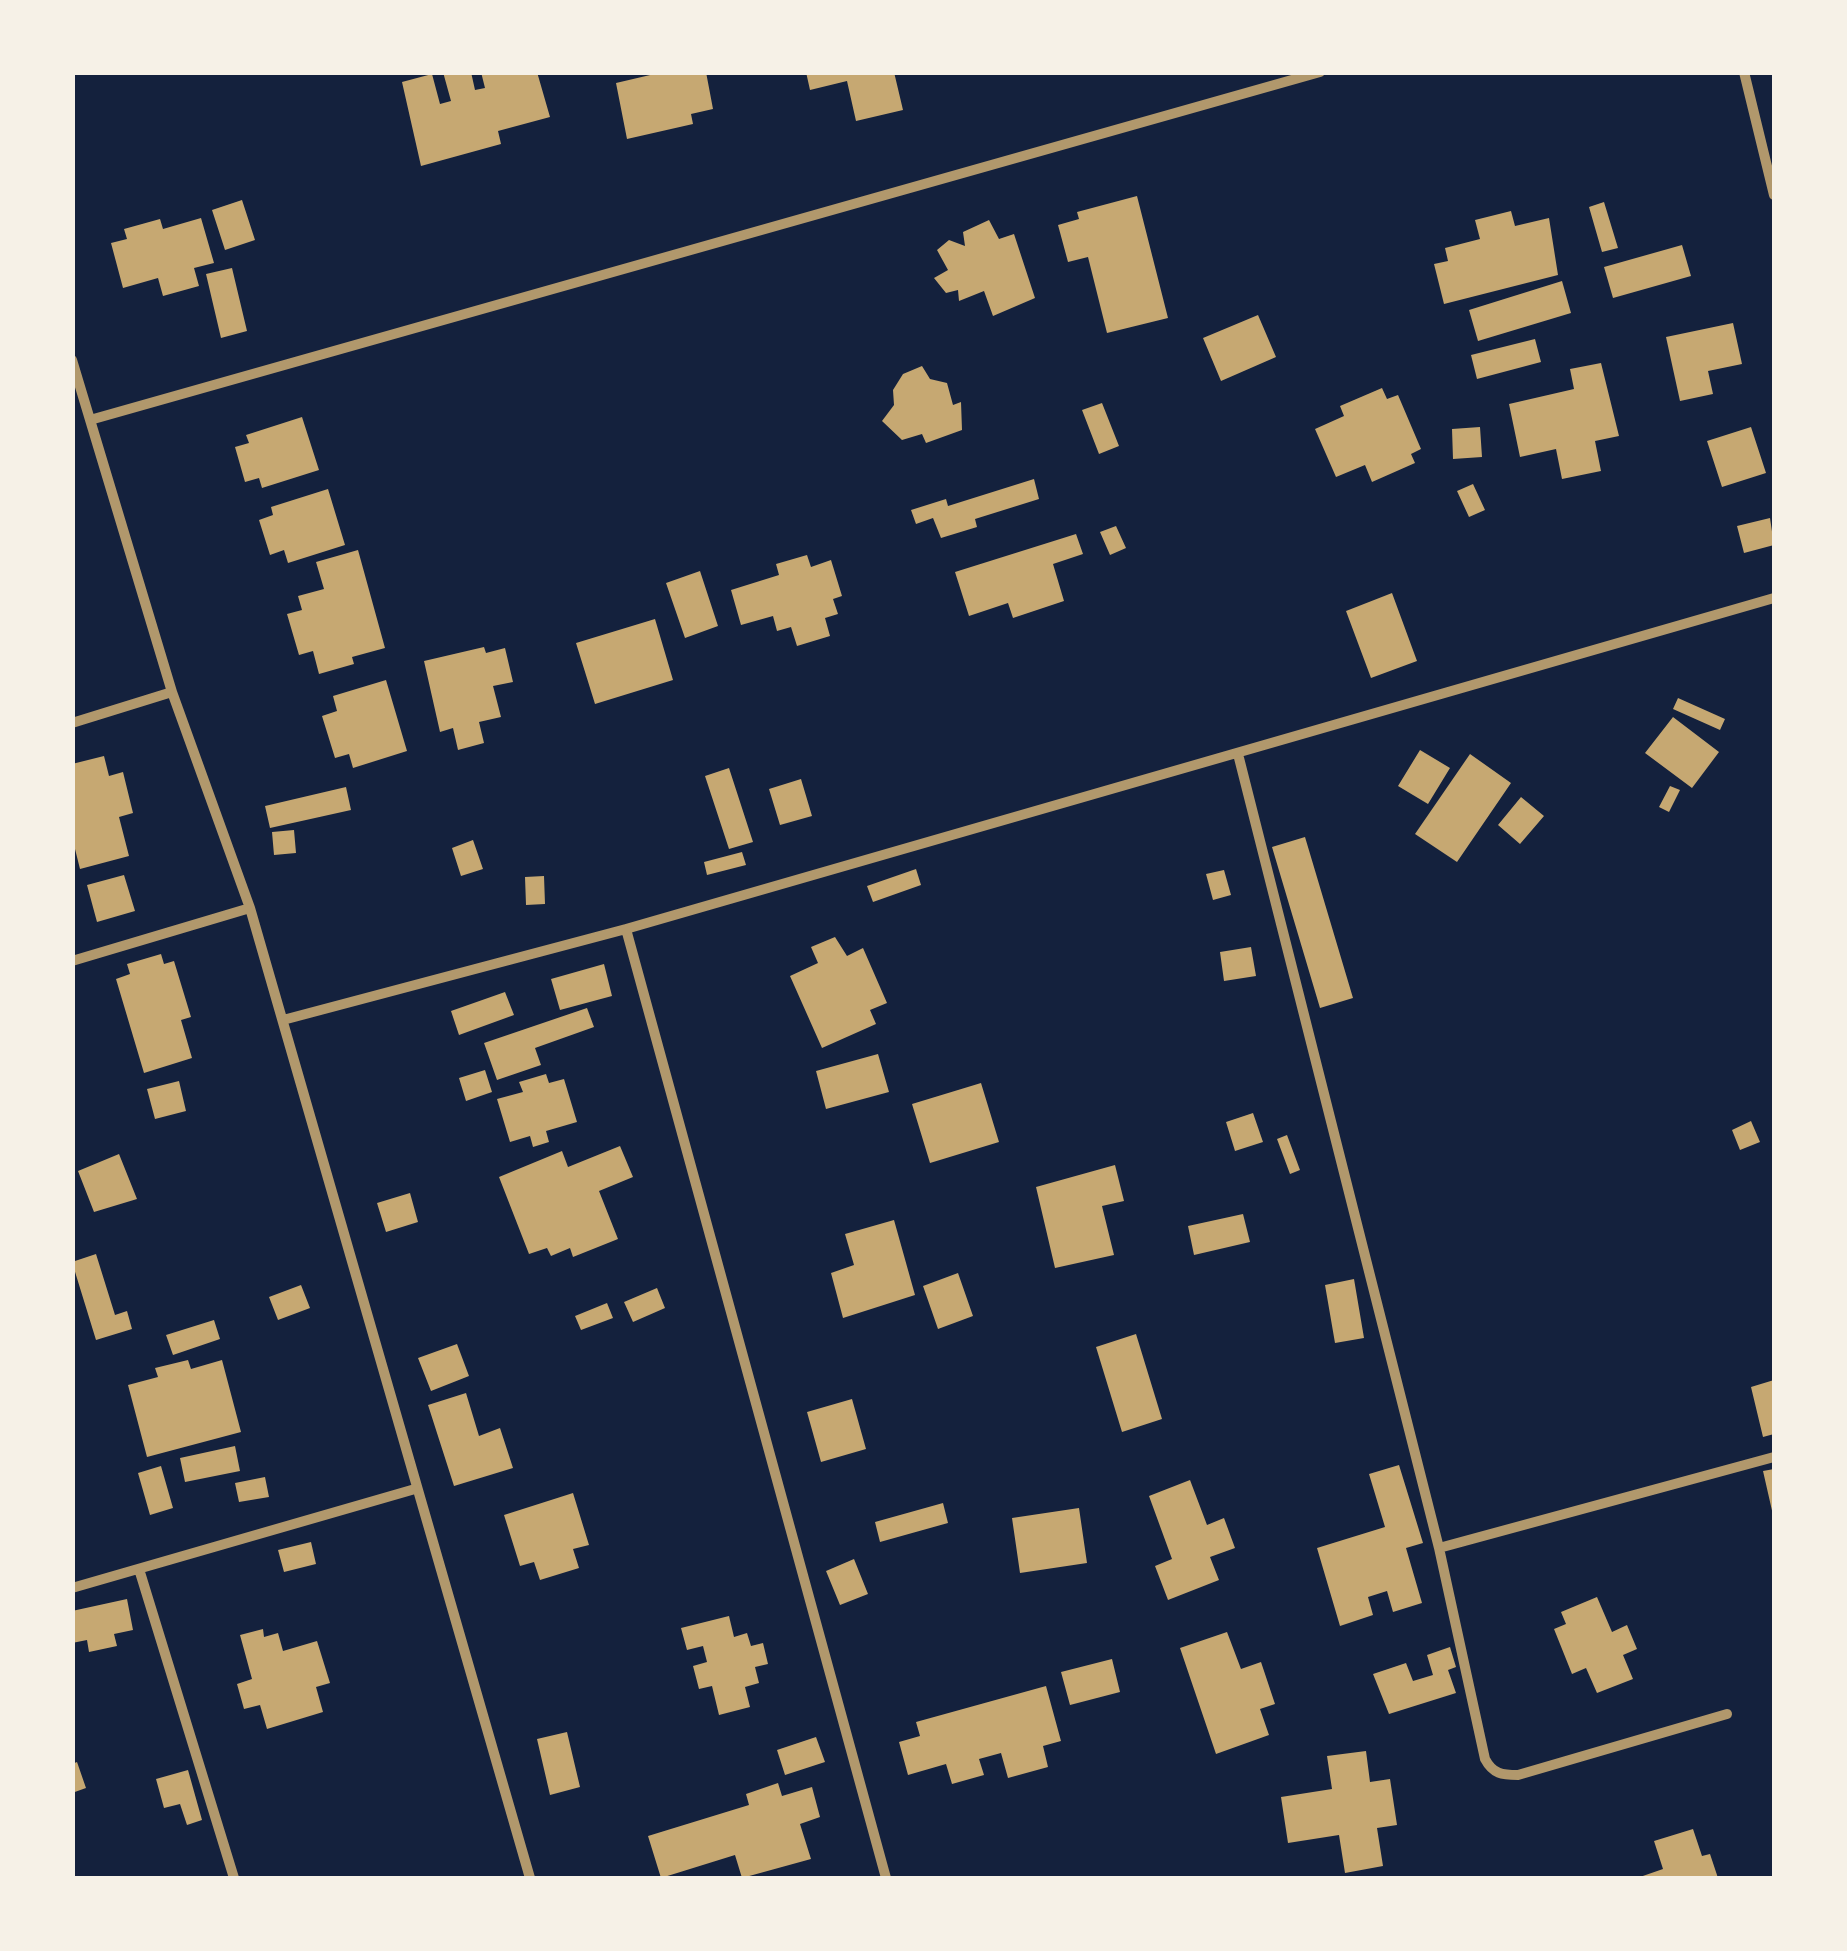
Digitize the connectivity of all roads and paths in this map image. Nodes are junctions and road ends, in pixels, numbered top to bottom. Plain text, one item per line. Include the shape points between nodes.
1 (1320, 72) edge
2 (1744, 72) edge
3 (1774, 194) edge
4 (72, 360) edge
5 (90, 420) junction
6 (1774, 598) edge
7 (172, 692) junction
8 (72, 723) edge
9 (1238, 754) junction
10 (250, 908) junction
11 (626, 929) junction
12 (72, 961) edge
13 (283, 1020) junction
14 (1774, 1457) edge
15 (415, 1489) junction
16 (1439, 1548) junction
17 (139, 1569) junction
18 (72, 1588) edge
19 (1727, 1714) dead end
20 (234, 1878) edge
21 (530, 1878) edge
22 (886, 1878) edge

1 - 5 street
2 - 3 street
4 - 5 street
5 - 7 street
6 - 9 street
7 - 8 street
7 - 10 street
9 - 11 street
9 - 16 street
10 - 12 street
10 - 13 street
11 - 13 street
11 - 22 street
13 - 15 street
14 - 16 street
15 - 17 street
15 - 21 street
16 - 19 street via 1485,1759 1501,1775
17 - 18 street
17 - 20 street

